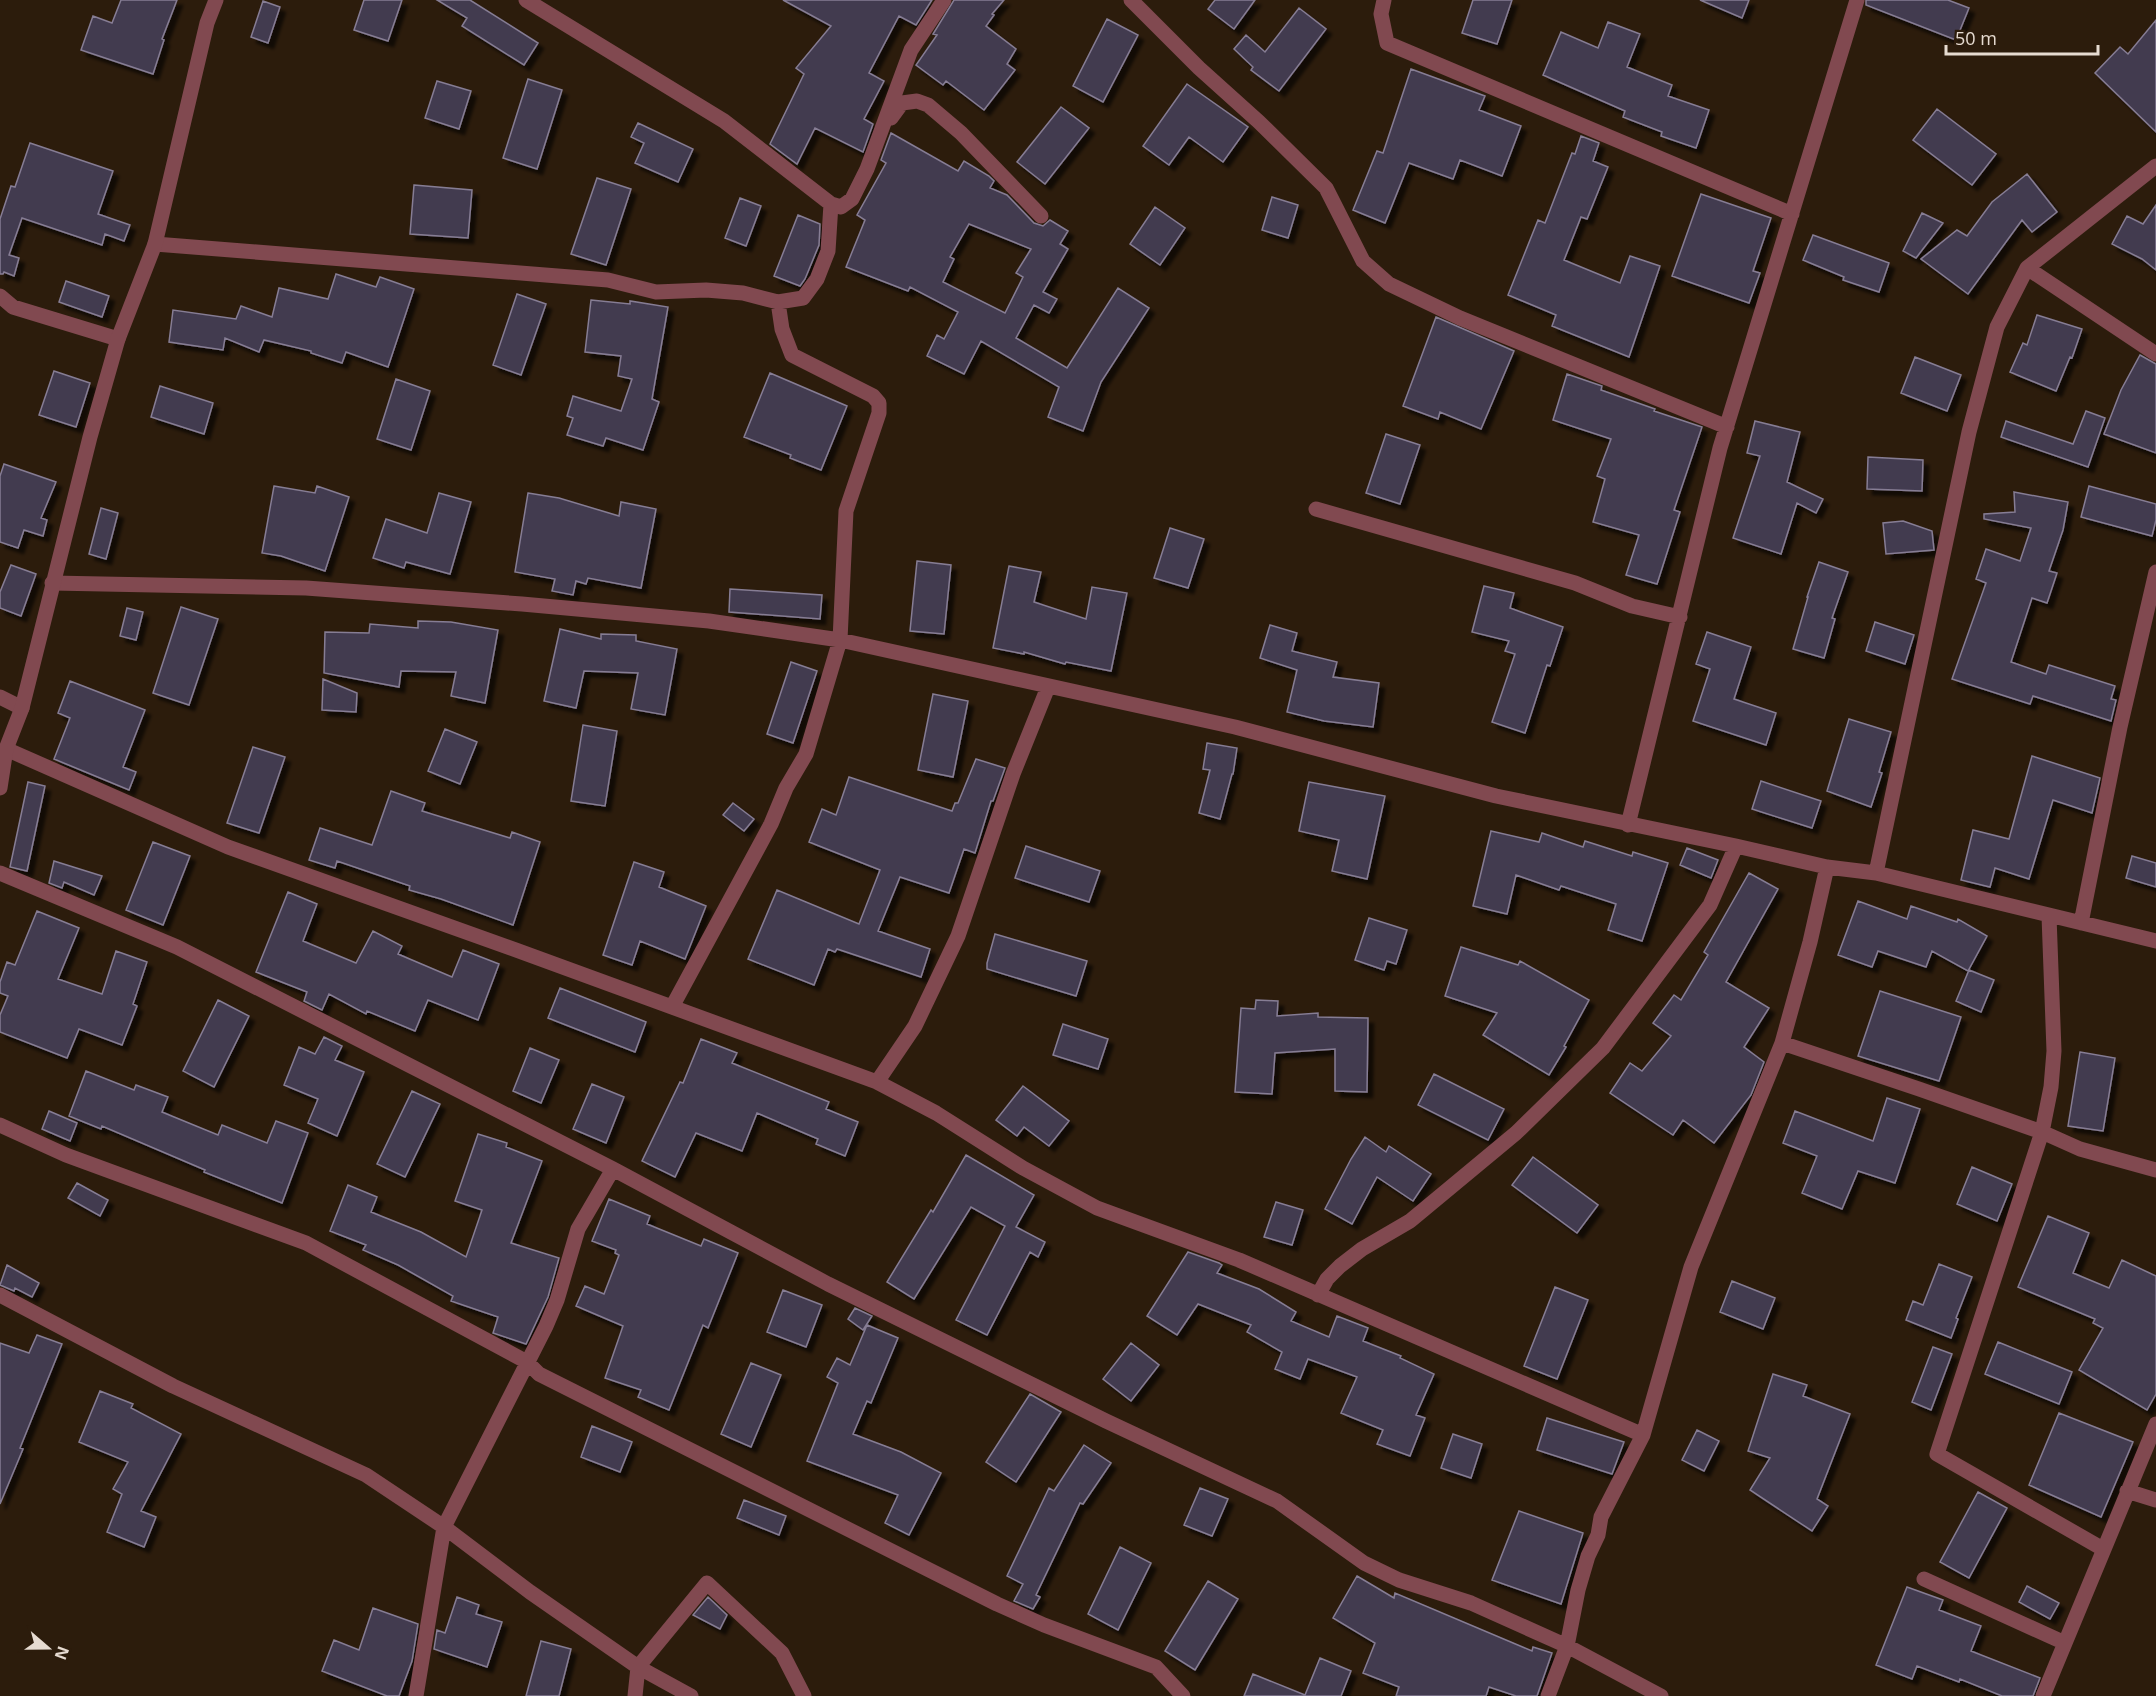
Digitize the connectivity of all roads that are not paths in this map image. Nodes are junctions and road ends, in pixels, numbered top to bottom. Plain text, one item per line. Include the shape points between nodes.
1 (216, 0) edge
2 (526, 0) edge
3 (944, 0) edge
4 (1131, 0) edge
5 (1384, 0) edge
6 (1857, 0) edge
7 (881, 133) junction
8 (2156, 166) edge
9 (831, 204) junction
10 (1792, 214) junction
11 (1041, 216) dead end
12 (155, 244) junction
13 (2027, 268) junction
14 (0, 296) edge
15 (778, 302) junction
16 (118, 339) junction
17 (2156, 354) edge
18 (1727, 427) junction
19 (1316, 509) dead end
20 (2156, 572) edge
21 (52, 583) junction
22 (1680, 617) junction
23 (840, 640) junction
24 (1048, 687) junction
25 (0, 697) edge
26 (22, 708) junction
27 (6, 749) junction
28 (0, 788) edge
29 (1628, 825) junction
30 (1736, 846) junction
31 (1827, 867) junction
32 (0, 873) edge
33 (1876, 873) junction
34 (2049, 916) junction
35 (2081, 923) junction
36 (2156, 941) edge
37 (672, 1007) junction
38 (1782, 1043) junction
39 (877, 1082) junction
40 (0, 1125) edge
41 (2042, 1132) junction
42 (613, 1169) junction
43 (2156, 1170) edge
44 (0, 1295) edge
45 (1318, 1295) junction
46 (527, 1362) junction
47 (2156, 1424) edge
48 (1642, 1435) junction
49 (2127, 1491) junction
50 (2156, 1500) edge
51 (444, 1527) junction
52 (2103, 1549) junction
53 (1924, 1579) dead end
54 (2065, 1643) junction
55 (1567, 1646) junction
56 (639, 1667) junction
57 (416, 1696) edge
58 (635, 1696) edge
59 (691, 1696) edge
60 (804, 1696) edge
61 (1183, 1696) edge
62 (1548, 1696) edge
63 (1661, 1696) edge
64 (2043, 1696) edge

1 - 12 street via 207,23
2 - 9 street via 724,121
3 - 7 street via 911,50
4 - 18 street via 1326,188 1363,261 1389,284 1460,318
5 - 10 street via 1380,14 1387,43
6 - 10 street
7 - 9 street via 852,199 841,207
7 - 11 street via 902,103 917,101 928,105 961,133
8 - 13 street
9 - 15 street via 828,251 818,279 803,298
10 - 18 street
12 - 15 street via 608,280 656,292 743,293
12 - 16 street
13 - 17 street
13 - 33 street via 1997,327 1969,432
14 - 16 street via 13,307
15 - 23 street via 782,329 792,355 873,396 879,403 846,511
16 - 21 street
18 - 22 street
19 - 22 street via 1575,583 1632,606
20 - 35 street via 2120,726
21 - 23 street via 306,588 709,621
21 - 26 street
22 - 29 street
23 - 24 street
23 - 37 street via 806,754
24 - 29 street via 1235,728 1496,796
24 - 39 street via 1013,774 958,936 915,1026
25 - 26 street
26 - 27 street
27 - 28 street
27 - 37 street via 228,847
29 - 30 street
30 - 31 street
30 - 45 street via 1710,905 1603,1048 1516,1133 1410,1221 1340,1266
31 - 33 street
31 - 38 street
32 - 42 street via 177,947
33 - 34 street
34 - 35 street
34 - 41 street via 2054,1051
35 - 36 street
37 - 39 street
38 - 41 street
38 - 48 street via 1691,1267
39 - 45 street via 1097,1208 1239,1260
40 - 46 street via 66,1155 306,1244
41 - 43 street via 2080,1149
41 - 52 street via 1937,1454
42 - 46 street via 578,1230 557,1300
42 - 55 street via 839,1289 1277,1501 1364,1563 1399,1580 1471,1603
44 - 51 street via 173,1386 366,1475
45 - 48 street
46 - 51 street
46 - 61 street via 539,1374 997,1604 1156,1666
47 - 49 street
48 - 55 street via 1601,1517 1578,1590
49 - 50 street
49 - 52 street
51 - 56 street
51 - 57 street
52 - 54 street
53 - 54 street
54 - 64 street
55 - 62 street
55 - 63 street
56 - 58 street
56 - 59 street
56 - 60 street via 707,1583 782,1653

